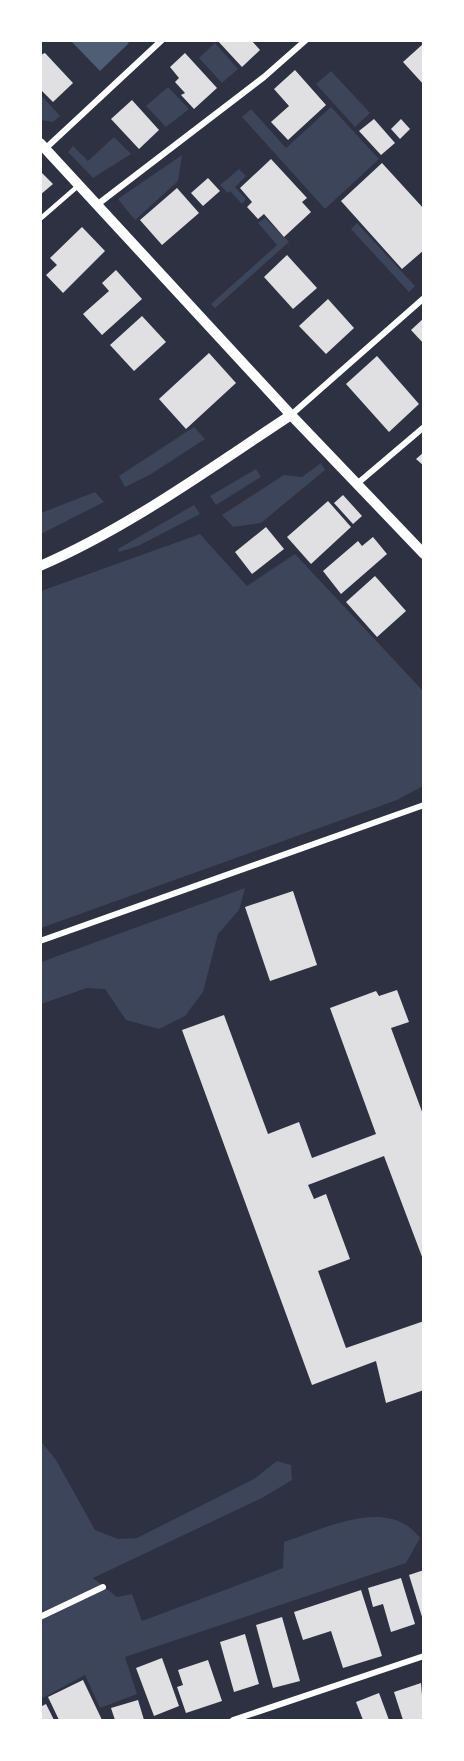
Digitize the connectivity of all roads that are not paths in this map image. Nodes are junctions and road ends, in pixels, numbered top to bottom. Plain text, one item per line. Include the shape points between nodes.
1 (162, 40) edge
2 (306, 40) edge
3 (43, 145) edge
4 (80, 184) junction
5 (98, 204) junction
6 (40, 219) edge
7 (423, 298) edge
8 (291, 415) junction
9 (423, 427) edge
10 (358, 483) junction
11 (423, 554) edge
12 (40, 566) edge
13 (423, 805) edge
14 (40, 941) edge
15 (103, 1587) dead end
16 (40, 1617) edge
17 (423, 1656) edge
18 (233, 1720) edge

1 - 3 street
2 - 5 street via 264,77
3 - 4 street
4 - 5 street
4 - 6 lane
5 - 8 street
7 - 8 street
8 - 10 street
8 - 12 street via 127,522
9 - 10 street
10 - 11 street
13 - 14 street
15 - 16 street
17 - 18 street

